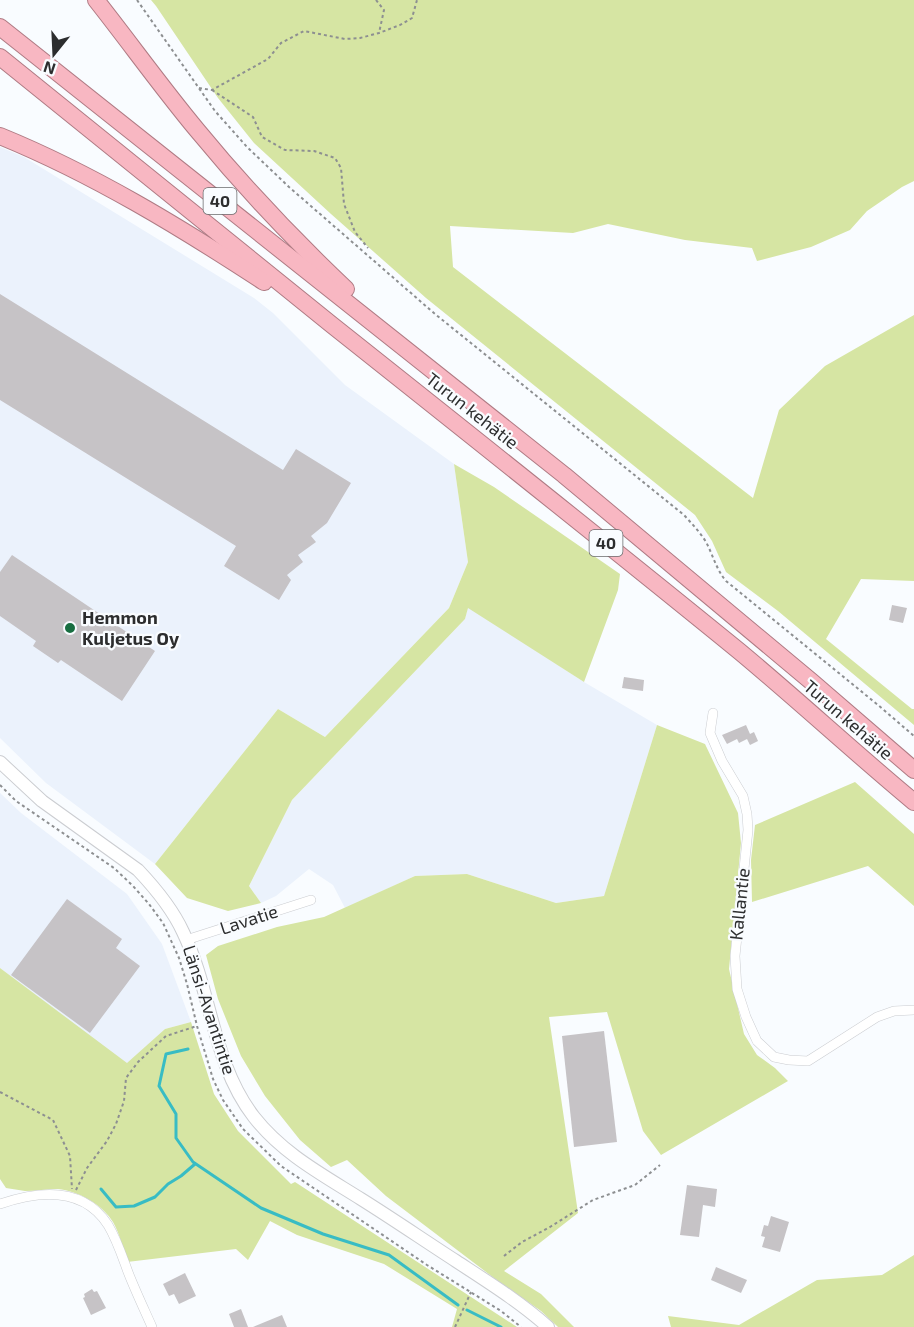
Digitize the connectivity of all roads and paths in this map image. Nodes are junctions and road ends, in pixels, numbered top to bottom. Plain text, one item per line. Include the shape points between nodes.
1 (96, 0) edge
2 (136, 0) edge
3 (376, 0) edge
4 (417, 0) edge
5 (0, 27) edge
6 (379, 33) junction
7 (0, 57) edge
8 (199, 88) junction
9 (212, 90) junction
10 (0, 136) edge
11 (368, 248) dead end
12 (331, 323) junction
13 (439, 376) junction
14 (713, 713) dead end
15 (914, 736) edge
16 (0, 762) edge
17 (876, 770) junction
18 (914, 770) edge
19 (0, 785) edge
20 (914, 802) edge
21 (914, 810) edge
22 (311, 900) dead end
23 (186, 940) junction
24 (914, 1010) edge
25 (197, 1026) junction
26 (0, 1092) edge
27 (660, 1165) dead end
28 (73, 1198) junction
29 (0, 1204) edge
30 (504, 1256) dead end
31 (471, 1292) junction
32 (152, 1327) edge
33 (456, 1327) edge
34 (521, 1327) edge
35 (548, 1327) edge

1 - 13 highway via 240,182 292,237
2 - 8 path
3 - 6 path via 384,10
4 - 6 path via 412,18
5 - 13 highway, Turun kehätie / 40
6 - 9 path via 345,39 304,31 281,44 268,59
7 - 12 highway, Turun kehätie / 40
8 - 9 path
8 - 15 path via 247,147 289,187 435,314 684,515 706,543 726,581
9 - 11 path via 253,117 262,137 285,150 314,151 335,158 341,168 344,204 355,232
10 - 12 highway via 68,166 174,224
12 - 17 highway, Turun kehätie / 40 via 735,648
13 - 18 highway, Turun kehätie / 40 via 564,475
14 - 24 street, Kallantie via 710,732 743,796 747,814 735,956 737,989 757,1041 774,1057 808,1061 877,1017
16 - 23 street, Länsi-Avantintie via 42,801 138,870 167,904
17 - 20 highway, Turun kehätie / 40
17 - 21 highway
19 - 25 path via 16,801 114,868 149,904 164,923 179,958
22 - 23 street, Lavatie
23 - 35 street, Länsi-Avantintie via 228,1071 241,1098 269,1134 302,1162 512,1298
25 - 28 path via 166,1036 126,1078 116,1124
25 - 31 path via 223,1100 260,1146 281,1166
26 - 28 path via 53,1120 70,1156
27 - 30 path via 635,1185 593,1200
28 - 29 street via 44,1194
28 - 32 street via 98,1213 107,1224
31 - 33 path
31 - 34 path

